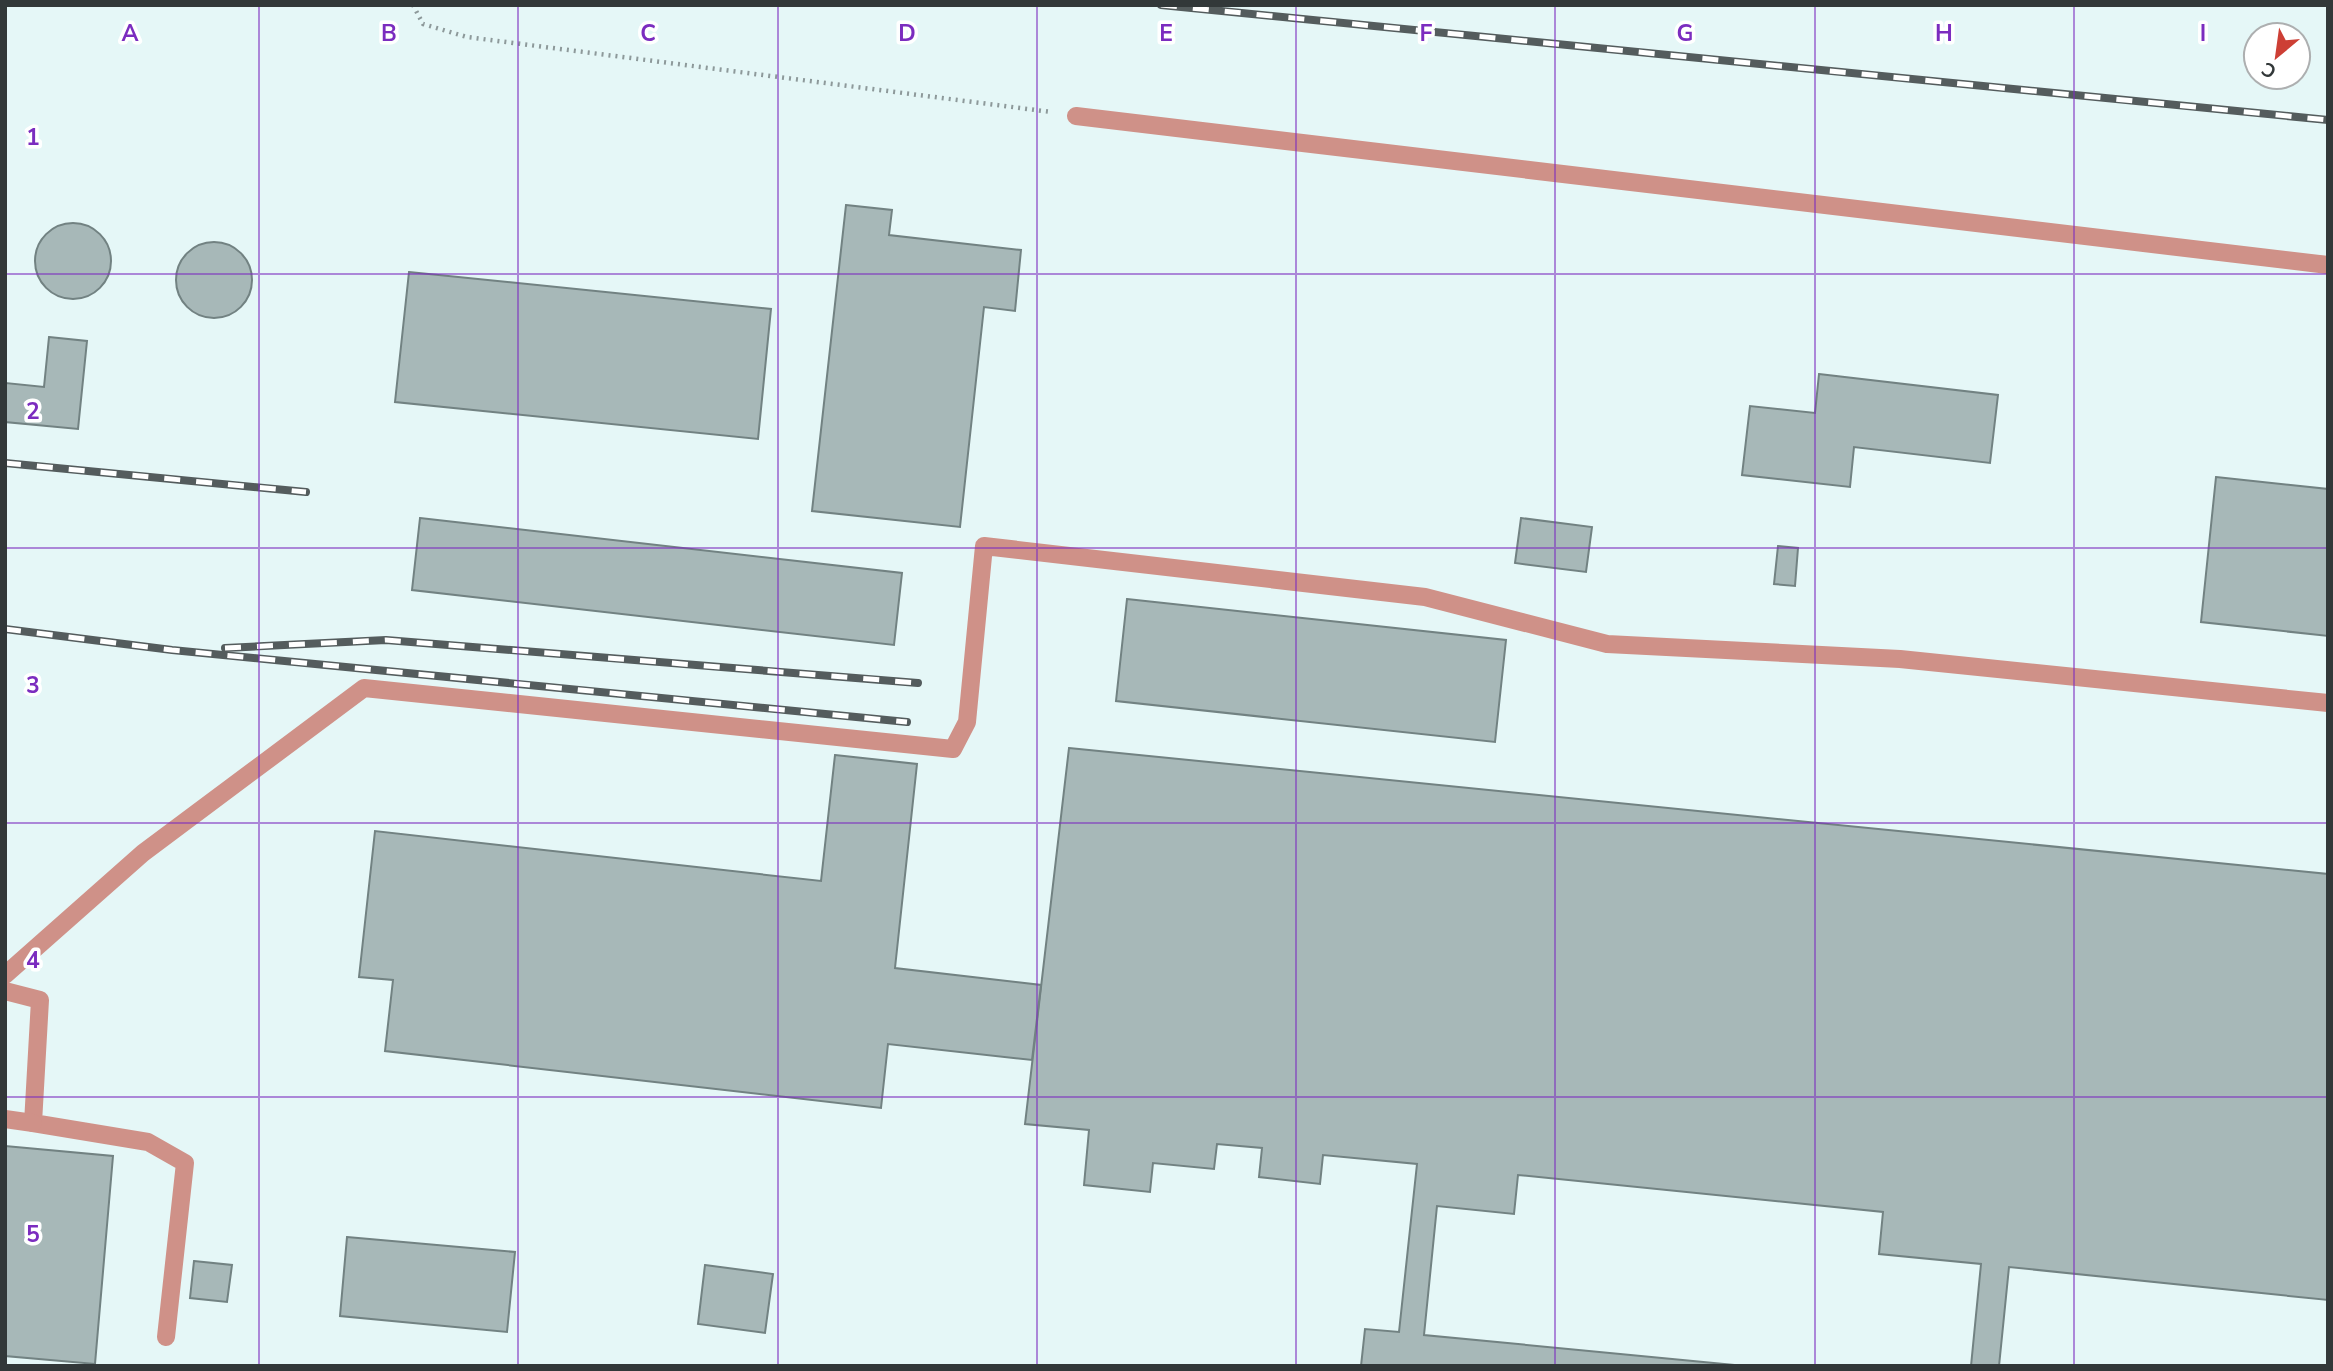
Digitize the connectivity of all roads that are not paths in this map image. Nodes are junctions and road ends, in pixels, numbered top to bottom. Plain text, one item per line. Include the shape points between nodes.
1 (1076, 116) road end
2 (2328, 265) edge
3 (2328, 703) edge
4 (5, 975) edge
5 (5, 991) edge
6 (5, 1119) edge
7 (33, 1124) junction
8 (166, 1337) dead end

1 - 2 lane
3 - 4 lane via 1900,659 1607,644 1425,597 984,546 967,722 953,749 364,688 143,853
5 - 7 lane via 40,1000
6 - 7 lane
7 - 8 lane via 148,1142 185,1163

